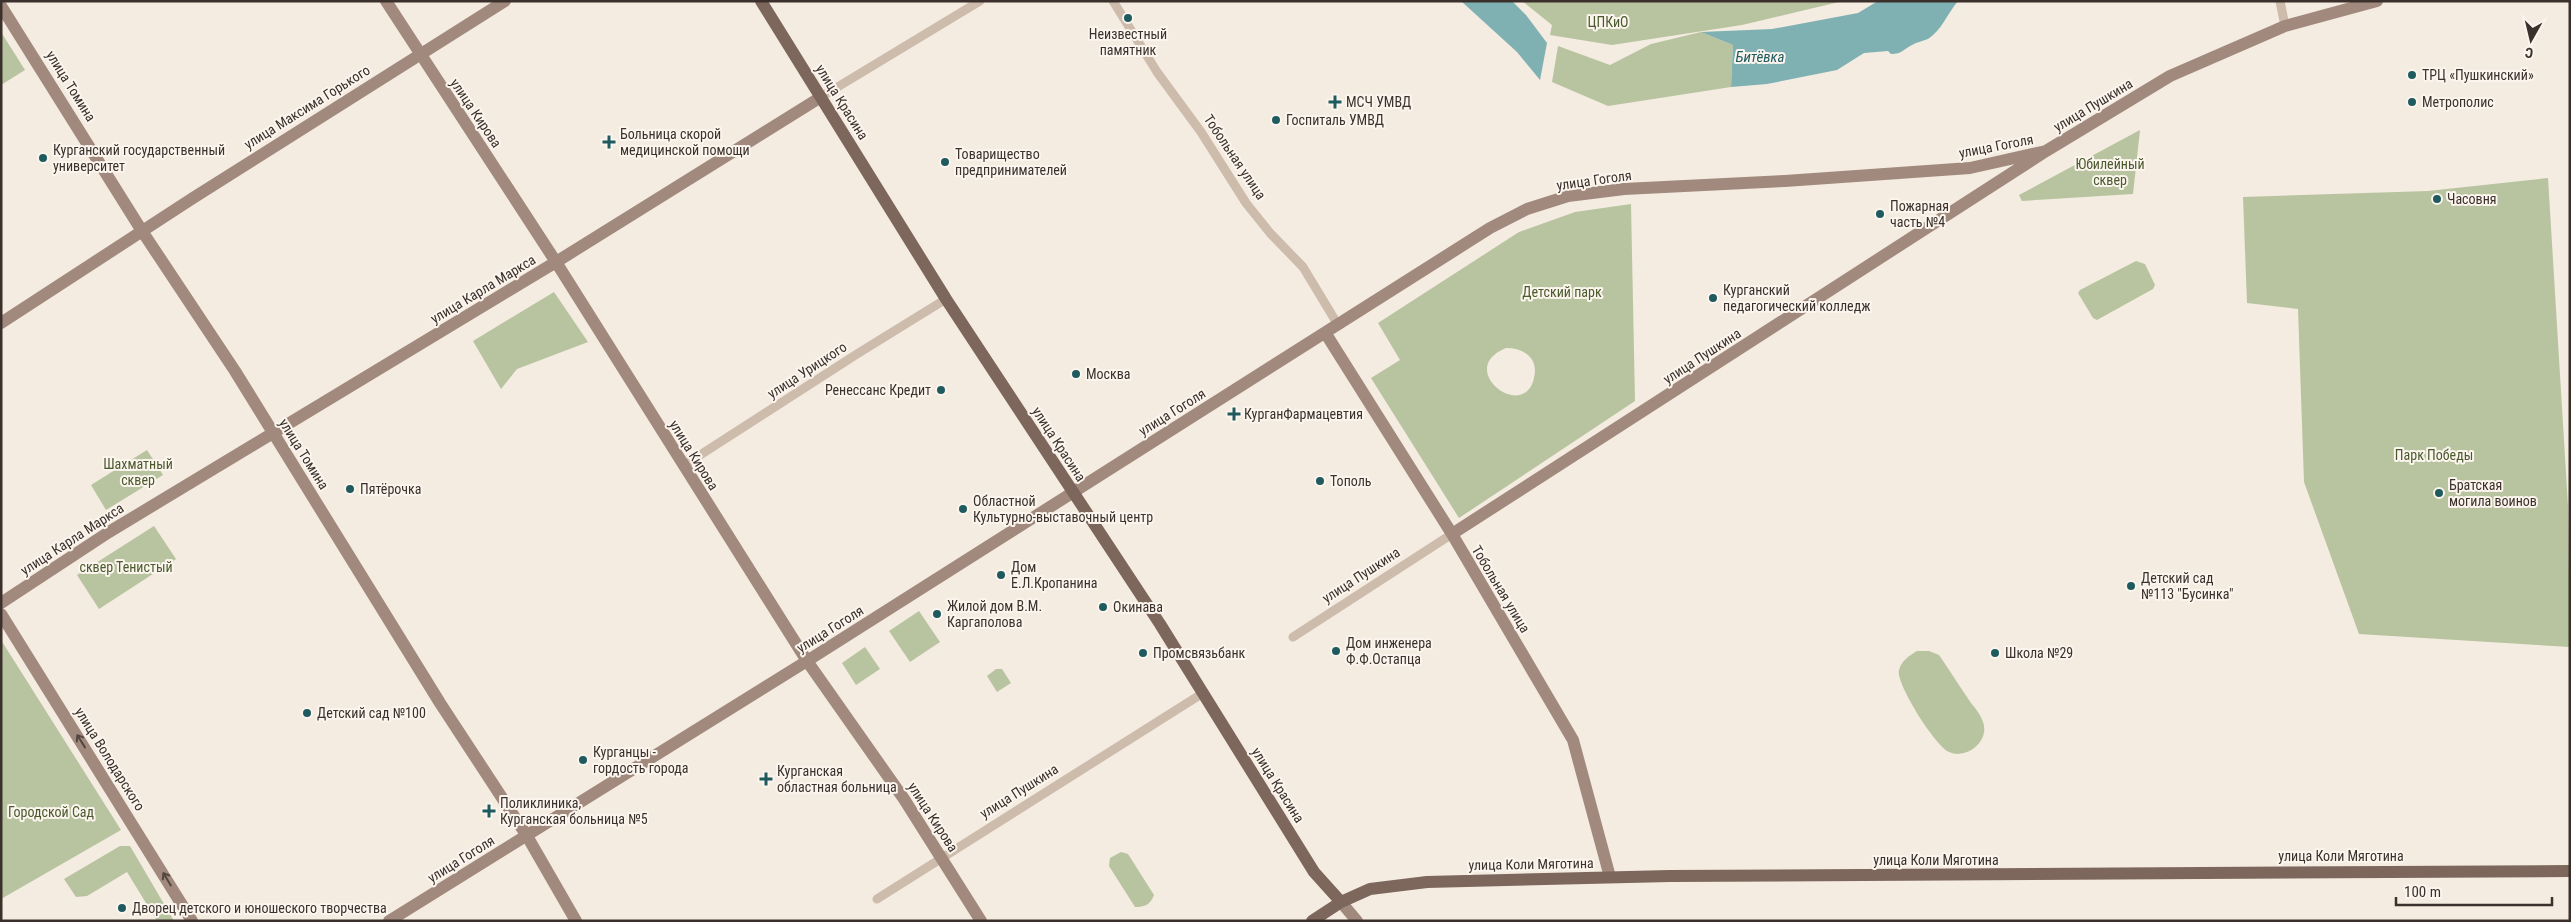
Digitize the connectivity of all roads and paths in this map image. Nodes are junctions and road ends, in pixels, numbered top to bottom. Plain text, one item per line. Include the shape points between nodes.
1 (386, 1) edge
2 (505, 1) edge
3 (761, 1) edge
4 (980, 1) edge
5 (1112, 1) edge
6 (2280, 1) edge
7 (2377, 1) edge
8 (5, 6) edge
9 (2284, 26) junction
10 (419, 55) junction
11 (821, 96) junction
12 (2046, 151) junction
13 (142, 231) junction
14 (556, 262) junction
15 (946, 299) junction
16 (1, 323) edge
17 (1338, 325) junction
18 (1326, 334) junction
19 (273, 432) junction
20 (683, 466) junction
21 (1073, 492) junction
22 (1452, 534) junction
23 (1, 602) edge
24 (1, 614) edge
25 (1293, 637) dead end
26 (807, 661) junction
27 (1203, 693) junction
28 (527, 836) junction
29 (942, 858) junction
30 (2570, 871) edge
31 (1610, 877) junction
32 (877, 899) dead end
33 (1341, 902) junction
34 (192, 921) edge
35 (389, 921) edge
36 (576, 921) edge
37 (981, 921) edge
38 (1312, 921) edge
39 (1357, 921) edge

1 - 10 street, улица Кирова
2 - 10 street, улица Максима Горького
3 - 11 main road, улица Красина
4 - 11 street, улица Карла Маркса via 893,56
5 - 17 street, Тобольная улица via 1157,72 1202,132 1246,204 1303,267
6 - 9 street
7 - 9 street, улица Пушкина
8 - 13 street, улица Томина
9 - 12 street, улица Пушкина via 2170,76
10 - 13 street, улица Максима Горького
10 - 14 street, улица Кирова
11 - 14 street, улица Карла Маркса
11 - 15 main road, улица Красина
12 - 17 street, улица Гоголя via 1970,168 1624,189 1568,196 1527,209 1490,228
12 - 22 street, улица Пушкина
13 - 16 street, улица Максима Горького
13 - 19 street, улица Томина via 205,323
14 - 19 street, улица Карла Маркса
14 - 20 street, улица Кирова
15 - 20 street, улица Урицкого
15 - 21 main road, улица Красина
17 - 18 street, улица Гоголя
18 - 21 street, улица Гоголя
18 - 22 street, Тобольная улица
19 - 23 street, улица Карла Маркса
19 - 28 street, улица Томина via 440,703
20 - 26 street, улица Кирова
21 - 26 street, улица Гоголя
21 - 27 main road, улица Красина
22 - 25 street, улица Пушкина
22 - 31 street, Тобольная улица via 1573,740
34 -> 24 street, улица Володарского
26 - 28 street, улица Гоголя
26 - 29 street, улица Кирова
27 - 29 street, улица Пушкина
27 - 33 main road, улица Красина via 1314,872
28 - 35 street, улица Гоголя
28 - 36 street, улица Томина
29 - 32 street, улица Пушкина
29 - 37 street, улица Кирова
30 - 31 main road, улица Коли Мяготина
31 - 33 main road, улица Коли Мяготина via 1398,884 1370,890
33 - 38 main road, улица Коли Мяготина
33 - 39 street, улица Красина

